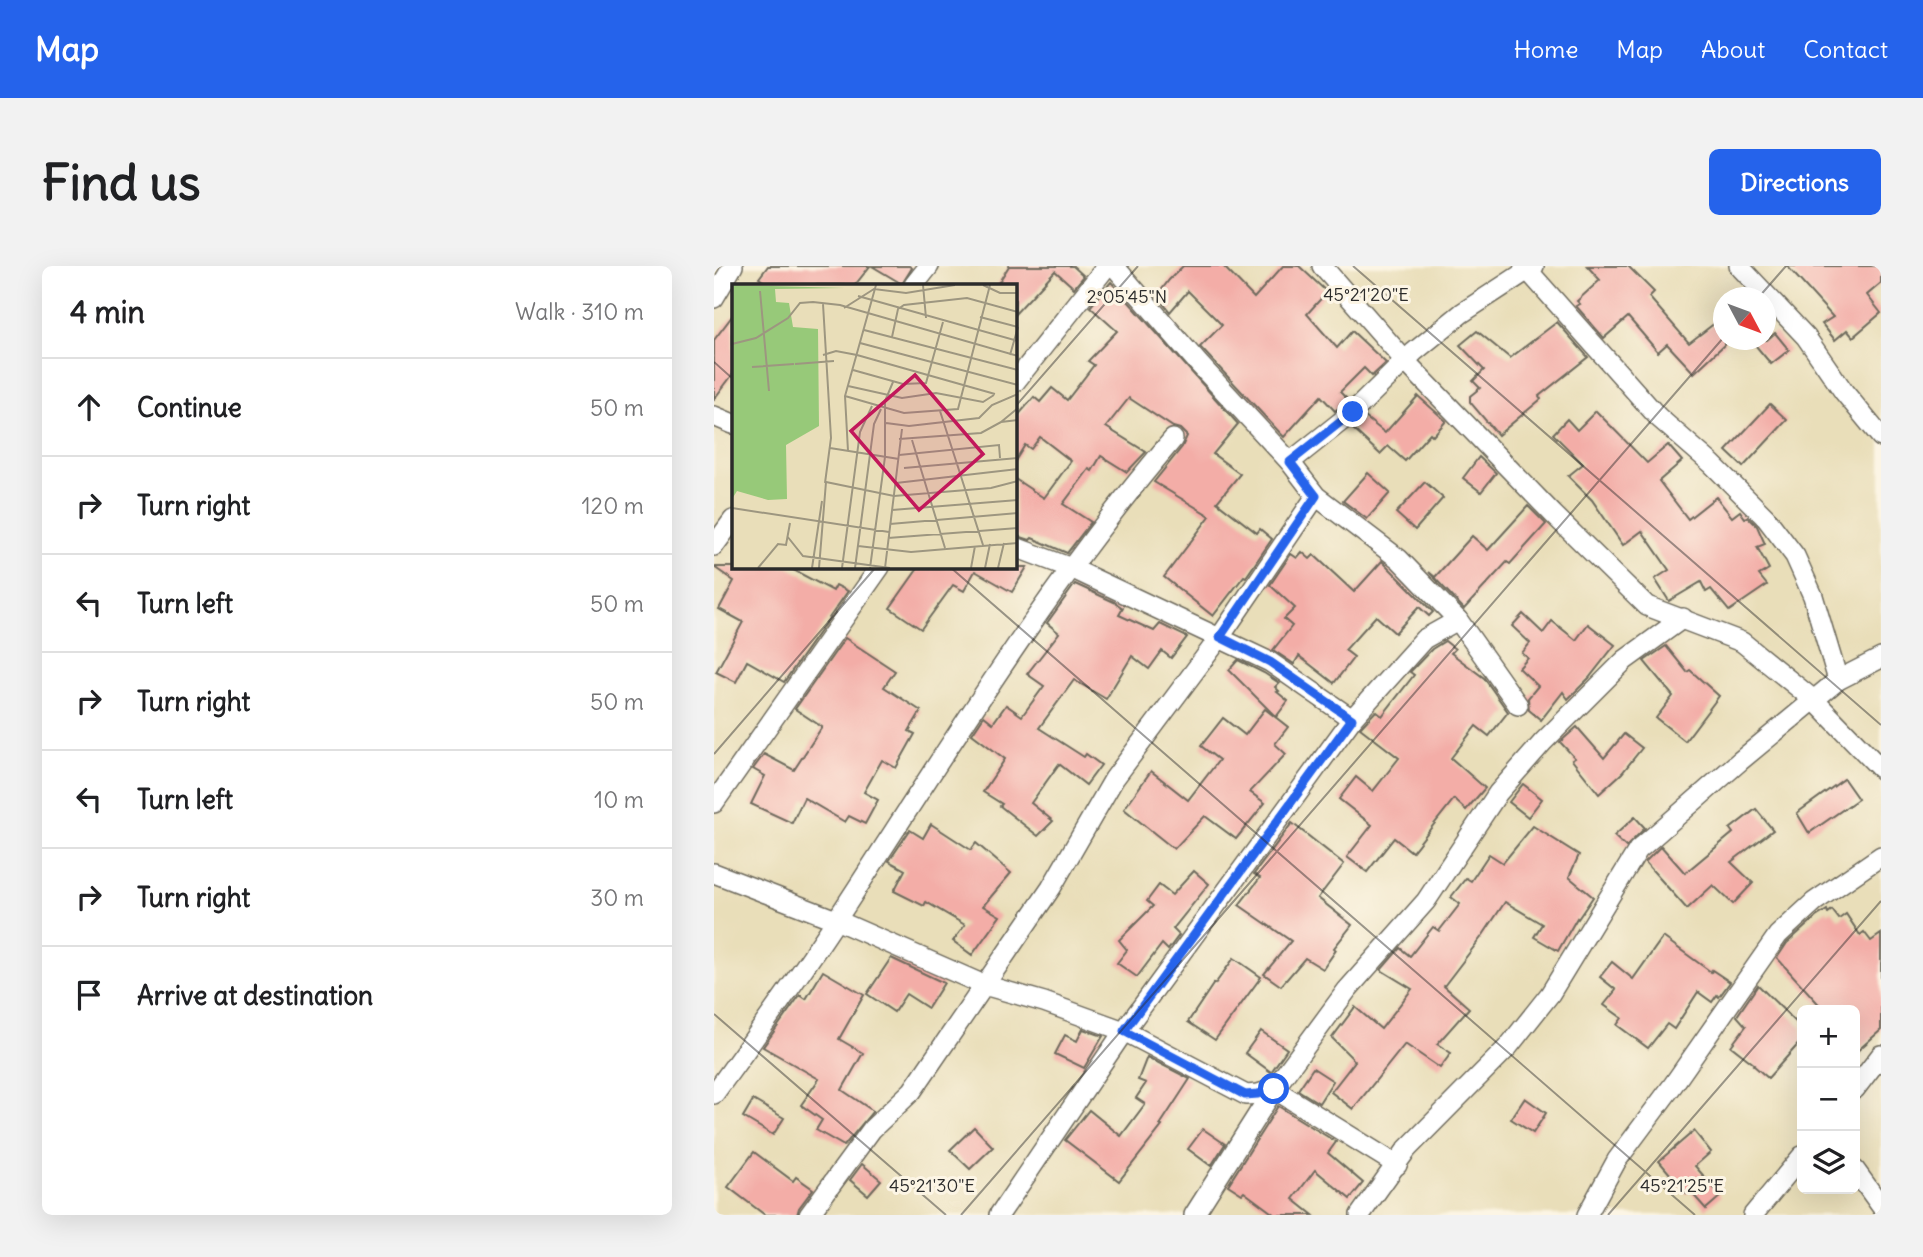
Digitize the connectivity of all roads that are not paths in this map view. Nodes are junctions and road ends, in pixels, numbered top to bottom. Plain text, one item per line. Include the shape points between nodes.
1 (733, 266) edge
2 (929, 266) edge
3 (1107, 266) edge
4 (1114, 266) edge
5 (1322, 266) edge
6 (1739, 266) edge
7 (1529, 268) edge
8 (915, 284) edge
9 (714, 298) edge
10 (1406, 362) junction
11 (1017, 379) edge
12 (714, 416) edge
13 (732, 424) edge
14 (1881, 437) edge
15 (1173, 439) dead end
16 (1290, 462) junction
17 (1316, 496) junction
18 (732, 521) edge
19 (714, 547) edge
20 (1017, 548) edge
21 (1071, 568) junction
22 (879, 569) edge
23 (1683, 618) junction
24 (1458, 621) junction
25 (1220, 637) junction
26 (1881, 658) edge
27 (1838, 680) junction
28 (1815, 701) junction
29 (1518, 705) dead end
30 (1352, 719) junction
31 (1881, 769) edge
32 (714, 803) edge
33 (1881, 856) edge
34 (714, 873) edge
35 (836, 920) junction
36 (984, 985) junction
37 (1124, 1031) junction
38 (1881, 1055) edge
39 (1860, 1082) edge
40 (1274, 1089) junction
41 (714, 1094) edge
42 (1797, 1162) edge
43 (1397, 1165) junction
44 (1860, 1177) edge
45 (1881, 1206) edge
46 (808, 1215) edge
47 (999, 1215) edge
48 (1194, 1215) edge
49 (1360, 1215) edge
50 (1587, 1215) edge
51 (1753, 1215) edge

1 - 9 street
2 - 8 street
3 - 11 street
4 - 16 street
5 - 10 street
6 - 14 street via 1806,337
7 - 10 street via 1462,313
7 - 27 street via 1658,417 1766,518 1795,556 1813,596
10 - 16 street
10 - 23 street via 1647,606
12 - 13 street
15 - 21 street
16 - 17 street
17 - 24 street via 1399,559
17 - 25 street
18 - 19 street
20 - 21 street
21 - 25 street
21 - 35 street
22 - 32 street
23 - 28 street via 1742,642
23 - 40 street via 1625,660 1498,793 1426,901 1347,990
24 - 29 street
24 - 30 street via 1424,639
25 - 30 street via 1270,662
25 - 36 street via 1114,779 1051,888
26 - 27 street
27 - 28 street
28 - 31 street
28 - 43 street via 1638,850 1550,994 1508,1047 1407,1149
30 - 37 street
33 - 50 street via 1814,902 1778,935 1617,1160
34 - 35 street
35 - 36 street
35 - 41 street
36 - 37 street
36 - 46 street via 912,1091 872,1129
37 - 40 street via 1245,1095
37 - 47 street
38 - 39 street
40 - 43 street
40 - 48 street
42 - 51 street
43 - 49 street
44 - 45 street

